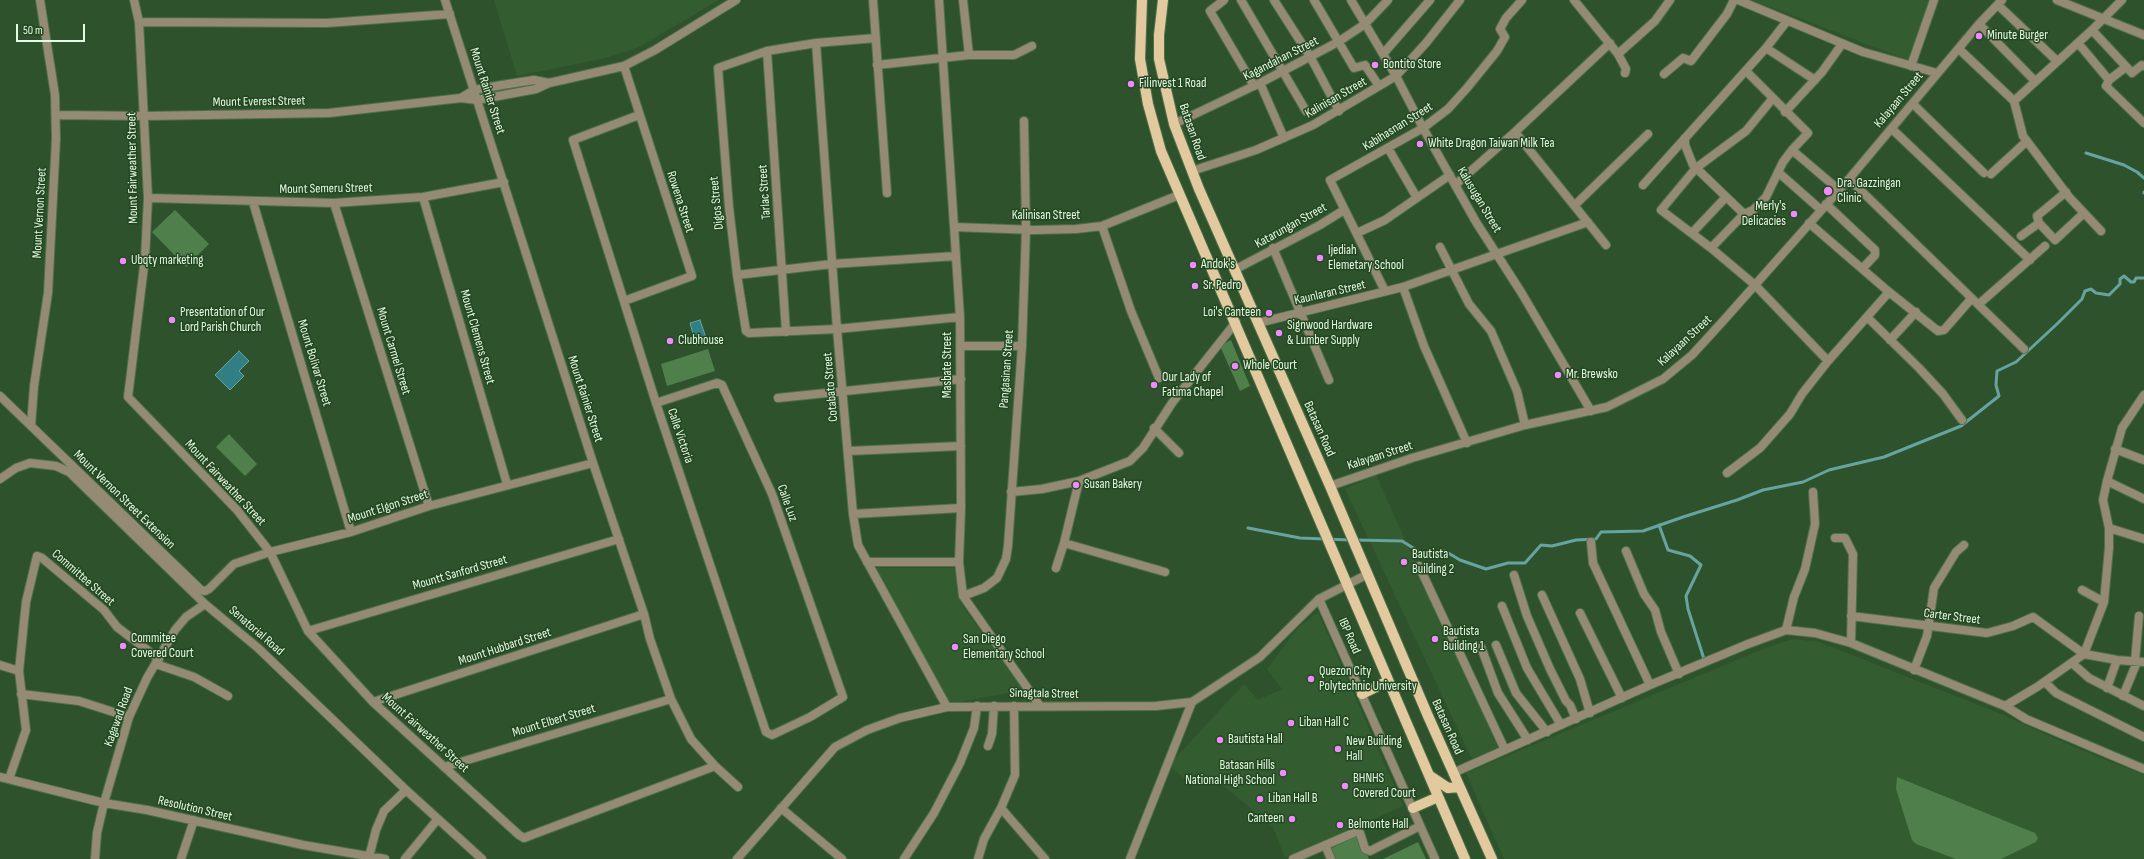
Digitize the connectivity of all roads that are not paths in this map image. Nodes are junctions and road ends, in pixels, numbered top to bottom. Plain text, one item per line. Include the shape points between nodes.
1 (40, 0) edge
2 (134, 0) edge
3 (446, 0) edge
4 (736, 0) edge
5 (873, 0) edge
6 (939, 0) edge
7 (963, 0) edge
8 (1142, 0) edge
9 (1163, 0) edge
10 (1224, 0) edge
11 (1241, 0) edge
12 (1274, 0) edge
13 (1314, 0) edge
14 (1351, 0) edge
15 (1388, 0) edge
16 (1460, 0) edge
17 (1522, 0) edge
18 (1574, 0) edge
19 (1670, 0) edge
20 (1734, 0) edge
21 (1738, 0) edge
22 (1934, 0) edge
23 (2057, 0) edge
24 (2122, 0) edge
25 (1428, 1) edge
26 (2000, 2) edge
27 (450, 14) junction
28 (2103, 20) junction
29 (1787, 21) junction
30 (139, 22) junction
31 (1365, 24) junction
32 (1980, 24) junction
33 (2092, 30) junction
34 (2144, 35) edge
35 (876, 38) junction
36 (1338, 42) junction
37 (816, 43) junction
38 (1610, 43) junction
39 (2078, 43) junction
40 (1842, 44) junction
41 (1032, 46) dead end
42 (1766, 48) junction
43 (1959, 49) junction
44 (767, 51) junction
45 (1383, 54) junction
46 (1618, 54) junction
47 (969, 55) junction
48 (943, 58) junction
49 (1311, 58) junction
50 (2057, 61) junction
51 (877, 65) junction
52 (624, 66) junction
53 (1911, 66) junction
54 (2144, 66) edge
55 (2126, 67) junction
56 (1283, 71) junction
57 (1746, 71) junction
58 (1625, 73) dead end
59 (1937, 73) junction
60 (1664, 74) dead end
61 (1396, 76) junction
62 (1815, 80) junction
63 (2110, 80) junction
64 (2035, 81) junction
65 (549, 83) junction
66 (1257, 85) junction
67 (1378, 86) junction
68 (474, 90) junction
69 (461, 98) junction
70 (1772, 98) junction
71 (477, 100) junction
72 (2014, 101) junction
73 (1913, 104) junction
74 (1339, 111) junction
75 (1306, 112) dead end
76 (1785, 112) junction
77 (56, 115) junction
78 (639, 115) junction
79 (145, 116) junction
80 (1024, 120) dead end
81 (2144, 123) edge
82 (1174, 124) junction
83 (1423, 128) junction
84 (1892, 129) junction
85 (1515, 132) junction
86 (1648, 134) dead end
87 (1284, 138) junction
88 (1685, 138) junction
89 (2027, 141) junction
90 (1388, 148) junction
91 (1792, 150) junction
92 (1696, 168) junction
93 (1192, 171) junction
94 (1778, 172) junction
95 (1450, 175) junction
96 (1849, 179) junction
97 (504, 182) junction
98 (1456, 185) junction
99 (1643, 185) dead end
100 (1839, 190) junction
101 (2066, 192) junction
102 (887, 193) dead end
103 (1179, 195) junction
104 (423, 197) junction
105 (1726, 197) junction
106 (148, 198) junction
107 (1417, 198) junction
108 (253, 202) junction
109 (334, 203) junction
110 (1575, 205) junction
111 (1824, 207) junction
112 (1344, 210) junction
113 (2084, 213) junction
114 (1744, 214) junction
115 (1588, 222) junction
116 (1810, 223) junction
117 (2039, 223) junction
118 (1102, 226) junction
119 (954, 227) junction
120 (1026, 229) junction
121 (2101, 231) dead end
122 (1357, 233) junction
123 (1692, 233) junction
124 (2021, 236) dead end
125 (1606, 245) dead end
126 (2045, 246) dead end
127 (1440, 247) dead end
128 (1273, 248) junction
129 (1711, 248) junction
130 (1498, 254) junction
131 (956, 256) junction
132 (2030, 260) junction
133 (832, 264) junction
134 (1863, 268) junction
135 (782, 269) junction
136 (1234, 270) junction
137 (1452, 270) junction
138 (737, 275) junction
139 (1755, 285) junction
140 (1403, 287) junction
141 (1385, 291) junction
142 (1889, 292) junction
143 (1971, 299) junction
144 (624, 301) junction
145 (1979, 304) junction
146 (1299, 312) junction
147 (1916, 312) junction
148 (960, 317) junction
149 (1867, 317) junction
150 (1236, 322) junction
151 (1258, 323) junction
152 (837, 329) junction
153 (786, 332) junction
154 (1890, 340) junction
155 (960, 346) junction
156 (1022, 346) junction
157 (2024, 349) dead end
158 (1828, 361) junction
159 (1159, 378) dead end
160 (961, 379) junction
161 (1329, 380) dead end
162 (843, 390) junction
163 (2144, 395) edge
164 (0, 396) edge
165 (778, 398) dead end
166 (656, 403) junction
167 (1591, 411) junction
168 (1962, 420) dead end
169 (1525, 425) junction
170 (31, 426) junction
171 (1154, 428) junction
172 (1466, 443) junction
173 (961, 446) junction
174 (2115, 449) junction
175 (849, 451) junction
176 (1179, 453) dead end
177 (2144, 460) edge
178 (593, 463) junction
179 (1727, 473) dead end
180 (0, 479) edge
181 (1079, 481) junction
182 (2107, 481) junction
183 (507, 484) junction
184 (1330, 486) junction
185 (1011, 492) junction
186 (1812, 492) dead end
187 (2144, 499) edge
188 (429, 506) junction
189 (961, 508) junction
190 (853, 514) junction
191 (2109, 528) junction
192 (351, 532) junction
193 (1835, 538) dead end
194 (619, 539) junction
195 (2144, 539) edge
196 (1591, 542) dead end
197 (1064, 543) junction
198 (1964, 545) dead end
199 (1626, 551) dead end
200 (270, 552) junction
201 (867, 562) junction
202 (959, 562) junction
203 (1419, 566) dead end
204 (1056, 568) dead end
205 (1165, 572) dead end
206 (1366, 575) junction
207 (1514, 575) dead end
208 (1349, 584) junction
209 (201, 590) joint
210 (2082, 590) dead end
211 (1542, 595) dead end
212 (963, 596) junction
213 (1319, 599) junction
214 (2104, 602) junction
215 (205, 604) junction
216 (1502, 606) dead end
217 (1580, 613) dead end
218 (644, 614) junction
219 (1852, 616) junction
220 (2139, 616) dead end
221 (1928, 625) junction
222 (308, 630) junction
223 (1786, 630) junction
224 (1851, 643) junction
225 (1496, 645) dead end
226 (1481, 647) dead end
227 (2084, 654) junction
228 (2117, 660) junction
229 (157, 661) junction
230 (2139, 662) edge
231 (2072, 663) junction
232 (0, 665) edge
233 (1914, 670) junction
234 (19, 671) junction
235 (1679, 674) junction
236 (1388, 682) junction
237 (2045, 682) junction
238 (1650, 685) junction
239 (2107, 688) junction
240 (21, 694) junction
241 (1362, 694) junction
242 (228, 696) dead end
243 (2123, 696) junction
244 (1622, 698) junction
245 (671, 699) junction
246 (373, 702) junction
247 (1192, 702) junction
248 (977, 706) junction
249 (994, 706) junction
250 (1014, 706) junction
251 (1040, 706) junction
252 (2005, 706) junction
253 (2144, 706) edge
254 (947, 707) junction
255 (1590, 712) junction
256 (129, 717) junction
257 (1576, 719) junction
258 (1561, 725) junction
259 (1547, 732) junction
260 (772, 735) joint
261 (2144, 737) edge
262 (1528, 740) junction
263 (988, 746) dead end
264 (1505, 750) junction
265 (715, 766) junction
266 (444, 767) junction
267 (2144, 768) edge
268 (1453, 773) junction
269 (1429, 775) junction
270 (0, 777) edge
271 (10, 779) junction
272 (738, 786) dead end
273 (1459, 787) junction
274 (406, 790) junction
275 (1438, 797) junction
276 (104, 803) junction
277 (781, 808) junction
278 (1001, 808) junction
279 (1412, 808) junction
280 (194, 820) junction
281 (437, 820) junction
282 (1420, 826) junction
283 (1325, 845) junction
284 (369, 858) junction
285 (1042, 858) edge
286 (95, 859) edge
287 (181, 859) edge
288 (385, 859) edge
289 (405, 859) edge
290 (482, 859) edge
291 (737, 859) edge
292 (842, 859) edge
293 (904, 859) edge
294 (978, 859) edge
295 (1130, 859) edge
296 (1293, 859) edge
297 (1331, 859) edge
298 (1435, 859) edge
299 (1465, 859) edge
300 (1492, 859) edge

1 - 77 street, Mount Vernon Street
2 - 30 street, Mount Fairweather Street
3 - 27 street, Mount Rainier Street
4 - 52 street
5 - 35 street
6 - 48 street, Masbate Street
7 - 47 street
8 - 103 main road via 1140,59 1146,98 1161,151
9 - 82 main road, Batasan Road via 1159,35 1160,59
10 - 66 street via 1210,11
11 - 56 street
12 - 49 street
13 - 36 street
14 - 31 street, Kalusugan Street
15 - 31 street, Kagandahan Street
16 - 61 street, Kalinisan Street
17 - 83 street, Kabihasnan Street via 1500,29 1506,37 1497,51 1448,109
18 - 38 street
19 - 46 street via 1655,21
20 - 60 street via 1727,14 1691,61 1682,58
21 - 29 street
22 - 53 street
23 - 28 street
24 - 28 street
25 - 45 street
26 - 32 street, Kalayaan Street
26 - 50 street
27 - 30 street via 327,23
27 - 68 street, Mount Rainier Street
28 - 33 street
28 - 34 street
29 - 40 street
29 - 42 street
30 - 79 street, Mount Fairweather Street
31 - 36 street, Kagandahan Street
31 - 45 street, Kalusugan Street
32 - 43 street, Kalayaan Street
32 - 64 street
33 - 39 street
33 - 55 street
35 - 37 street
35 - 51 street
36 - 49 street, Kagandahan Street
36 - 67 street via 1354,68 1365,65
37 - 44 street
37 - 133 street, Cotabato Street
38 - 46 street
38 - 85 street
39 - 50 street
39 - 63 street
40 - 53 street
40 - 62 street
41 - 47 street via 1014,56
42 - 57 street
42 - 62 street
43 - 59 street, Kalayaan Street
43 - 72 street
44 - 135 street, Tarlac Street
44 - 138 street, Digos Street via 718,68
45 - 61 street, Kalusugan Street
46 - 58 street via 1624,64
47 - 48 street
48 - 51 street
48 - 119 street, Masbate Street
49 - 56 street, Kagandahan Street
49 - 74 street
50 - 64 street
51 - 102 street
52 - 65 street
52 - 78 street, Rowena Street
53 - 59 street
54 - 55 street via 2132,73
55 - 63 street
56 - 66 street, Kagandahan Street
56 - 75 street
57 - 70 street
57 - 88 street
59 - 73 street, Kalayaan Street
61 - 67 street, Kalinisan Street
61 - 83 street, Kalusugan Street
62 - 76 street
63 - 81 street via 2106,83 2107,88
64 - 72 street
65 - 68 street via 534,80
65 - 71 street via 536,89
66 - 82 street, Kagandahan Street
66 - 87 street
67 - 74 street, Kalinisan Street
68 - 69 street
68 - 71 street, Mount Rainier Street
69 - 71 street
69 - 79 street, Mount Everest Street via 329,113
70 - 76 street
70 - 92 street via 1746,131
71 - 97 street, Mount Rainier Street
72 - 89 street via 2023,136
73 - 84 street, Kalayaan Street
73 - 89 street via 1987,173
74 - 87 street, Kalinisan Street via 1313,126
76 - 91 street via 1808,133
77 - 79 street, Mount Everest Street
77 - 170 street, Mount Vernon Street via 48,293 34,386
78 - 144 street, Calle Victoria via 573,140
78 - 144 street, Rowena Street via 692,276
79 - 106 street, Mount Fairweather Street
80 - 120 street, Pangasinan Street
82 - 93 main road, Batasan Road
83 - 90 street, Kabihasnan Street
83 - 95 street, Kalusugan Street
84 - 96 street, Kalayaan Street
84 - 132 street
85 - 98 street
85 - 110 street
86 - 110 street
87 - 93 street, Kalinisan Street
88 - 92 street via 1689,157
88 - 99 street
89 - 101 street
90 - 107 street
90 - 112 street, Kabihasnan Street via 1330,180
91 - 94 street
91 - 100 street
92 - 105 street
92 - 123 street via 1661,210
93 - 136 main road, Batasan Road
94 - 111 street
94 - 114 street via 1766,197 1753,210
95 - 98 street, Kalusugan Street
95 - 107 street
96 - 100 street, Kalayaan Street
96 - 143 street
97 - 104 street, Mount Semeru Street
97 - 178 street, Mount Rainier Street
98 - 130 street, Kalusugan Street via 1476,222
100 - 111 street, Kalayaan Street
101 - 113 street
101 - 117 street via 2037,216
103 - 118 street, Kalinisan Street
103 - 150 main road
104 - 109 street, Mount Semeru Street
104 - 183 street, Mount Clemens Street
105 - 114 street
105 - 123 street
106 - 108 street, Mount Semeru Street
106 - 200 street, Mount Fairweather Street via 145,258 128,397 237,510
107 - 122 street via 1385,220
108 - 109 street, Mount Semeru Street
108 - 192 street, Mount Bolivar Street
109 - 188 street, Mount Carmel Street
110 - 115 street
111 - 116 street, Kalayaan Street
111 - 134 street via 1875,250 1875,255
112 - 122 street, Katarungan Street
112 - 128 street, Katarungan Street
113 - 117 street via 2055,240
113 - 121 street
114 - 129 street
115 - 125 street
115 - 130 street, Kaunlaran Street
116 - 134 street
116 - 139 street, Kalayaan Street
117 - 124 street
118 - 120 street, Kalinisan Street via 1067,230
118 - 159 street via 1131,311
119 - 120 street, Kalinisan Street
119 - 131 street, Masbate Street
120 - 156 street, Pangasinan Street
122 - 141 street, Katarungan Street
123 - 129 street
126 - 132 street
127 - 137 street
128 - 136 street, Katarungan Street
128 - 146 street
129 - 139 street
130 - 137 street, Kaunlaran Street
130 - 167 street, Kalusugan Street
131 - 133 street
131 - 148 street, Masbate Street
132 - 145 street
133 - 135 street
133 - 152 street, Cotabato Street
134 - 142 street
135 - 138 street
135 - 153 street, Tarlac Street
136 - 151 main road, Batasan Road
137 - 140 street, Kaunlaran Street
137 - 169 street via 1469,304 1491,331 1517,391
138 - 153 street, Digos Street via 746,331
139 - 158 street
139 - 167 street, Kalayaan Street via 1692,355 1663,379 1607,407
140 - 141 street, Kaunlaran Street
140 - 172 street via 1424,346
141 - 146 street, Kaunlaran Street
142 - 147 street
142 - 149 street
143 - 145 street
143 - 147 street via 1942,332
144 - 166 street, Calle Victoria
145 - 157 street
146 - 151 street, Kaunlaran Street
146 - 161 street
147 - 154 street
148 - 152 street
148 - 155 street, Masbate Street
149 - 154 street
149 - 158 street
150 - 171 street
150 - 208 main road
151 - 184 main road, Batasan Road
152 - 153 street
152 - 162 street, Cotabato Street
154 - 168 street via 1943,394
155 - 156 street
155 - 160 street, Masbate Street
156 - 185 street, Pangasinan Street
158 - 179 street via 1790,414 1760,448
160 - 162 street
160 - 173 street, Masbate Street
162 - 165 street
162 - 175 street, Cotabato Street
163 - 174 street via 2122,428
164 - 170 street, Mount Vernon Street Extension
166 - 260 street, Calle Victoria via 766,732
166 - 260 street, Calle Luz via 717,383 722,385 772,494 843,699
167 - 169 street, Kalayaan Street
169 - 172 street, Kalayaan Street
170 - 209 street, Mount Vernon Street Extension
171 - 176 street
171 - 181 street via 1143,448 1130,461
172 - 184 street, Kalayaan Street
173 - 175 street
173 - 189 street, Masbate Street
174 - 177 street
174 - 182 street
175 - 190 street, Cotabato Street
178 - 183 street, Mount Elgon Street
178 - 194 street, Mount Rainier Street
180 - 215 street, Senatorial Road via 16,468 30,463 56,466 69,472
181 - 185 street
181 - 197 street
182 - 187 street
182 - 191 street via 2103,500
183 - 188 street, Mount Elgon Street
184 - 206 main road, Batasan Road
185 - 212 street, Pangasinan Street via 1008,546 1002,570 997,578 984,588
186 - 223 street via 1815,524 1805,569 1794,597
188 - 192 street, Mount Elgon Street
189 - 190 street
189 - 202 street, Masbate Street
190 - 201 street, Cotabato Street via 858,545
191 - 195 street
191 - 214 street via 2108,574
192 - 200 street, Mount Elgon Street
193 - 219 street via 1845,538 1853,554
194 - 218 street, Mount Rainier Street
194 - 222 street, Mountt Sanford Street
196 - 238 street via 1593,563
197 - 204 street
197 - 205 street
198 - 221 street via 1956,552 1934,588
199 - 235 street via 1644,594 1655,610 1661,632
200 - 209 street, Mount Elgon Street via 234,564 209,589
200 - 222 street, Mount Fairweather Street
201 - 202 street
201 - 254 street, Cotabato Street
202 - 212 street, Masbate Street
203 - 264 street
206 - 208 street, Sinagtala Street
206 - 268 main road, Batasan Road
207 - 257 street via 1527,616
208 - 213 street, Sinagtala Street
208 - 236 main road
210 - 214 street
211 - 255 street via 1580,679
212 - 251 street, Masbate Street
213 - 241 street, IBP Road
213 - 247 street, Sinagtala Street via 1260,657
214 - 227 street
215 - 229 street, Kagawad Road via 186,616
215 - 274 street, Senatorial Road via 258,648
216 - 258 street via 1527,668
217 - 244 street
218 - 245 street, Mount Rainier Street
218 - 246 street, Mount Hubbard Street
219 - 221 street, Carter Street
219 - 224 street
220 - 230 street
221 - 227 street, Carter Street via 1987,633 2033,617
221 - 233 street via 1927,636
222 - 246 street, Mount Fairweather Street
223 - 224 street via 1815,633
223 - 235 street
224 - 233 street
225 - 259 street via 1516,693
226 - 262 street via 1498,693
227 - 228 street
227 - 231 street
228 - 230 street
228 - 239 street
229 - 234 street, Committee Street via 118,627 104,610 38,556 26,602
229 - 242 street via 194,677
229 - 256 street, Kagawad Road
230 - 243 street
231 - 237 street
231 - 239 street via 2089,678
232 - 234 street
233 - 252 street
234 - 240 street, Committee Street
235 - 238 street
236 - 241 main road
236 - 269 main road
237 - 252 street
237 - 261 street via 2056,693
238 - 244 street
239 - 243 street
240 - 256 street via 79,700
240 - 271 street, Committee Street via 26,730
241 - 279 street, IBP Road
243 - 253 street
244 - 255 street
245 - 265 street, Mount Rainier Street via 691,739
245 - 266 street, Mount Elbert Street
246 - 266 street, Mount Fairweather Street
247 - 251 street, Sinagtala Street via 1156,706
247 - 295 street
248 - 249 street, Sinagtala Street
248 - 254 street, Sinagtala Street
248 - 293 street via 974,728 960,763 934,813
249 - 250 street, Sinagtala Street
249 - 263 street
250 - 251 street, Sinagtala Street
250 - 278 street via 1015,775
252 - 267 street via 2026,719
254 - 277 street, Sinagtala Street via 900,718 867,730 835,747
255 - 257 street
256 - 276 street, Kagawad Road
257 - 258 street
258 - 259 street
259 - 262 street
262 - 264 street
264 - 268 street
265 - 266 street, Mount Fairweather Street via 524,838
265 - 272 street, Mount Rainier Street
268 - 273 main road, Batasan Road
269 - 273 main road via 1448,788
269 - 275 main road
270 - 271 street, Resolution Street
271 - 276 street, Resolution Street
273 - 300 main road, Batasan Road
274 - 281 street, Senatorial Road
274 - 284 street via 384,812 376,830
275 - 279 main road
275 - 299 main road
276 - 280 street, Resolution Street
276 - 286 street, Kagawad Road via 97,833
277 - 291 street, Sinagtala Street
277 - 292 street
278 - 285 street
278 - 294 street via 984,839
279 - 282 street, IBP Road
280 - 284 street, Resolution Street
280 - 287 street
281 - 289 street
281 - 290 street, Senatorial Road
282 - 283 street via 1370,852 1365,849 1358,831
282 - 298 street, IBP Road
283 - 296 street
283 - 297 street
284 - 288 street, Resolution Street

